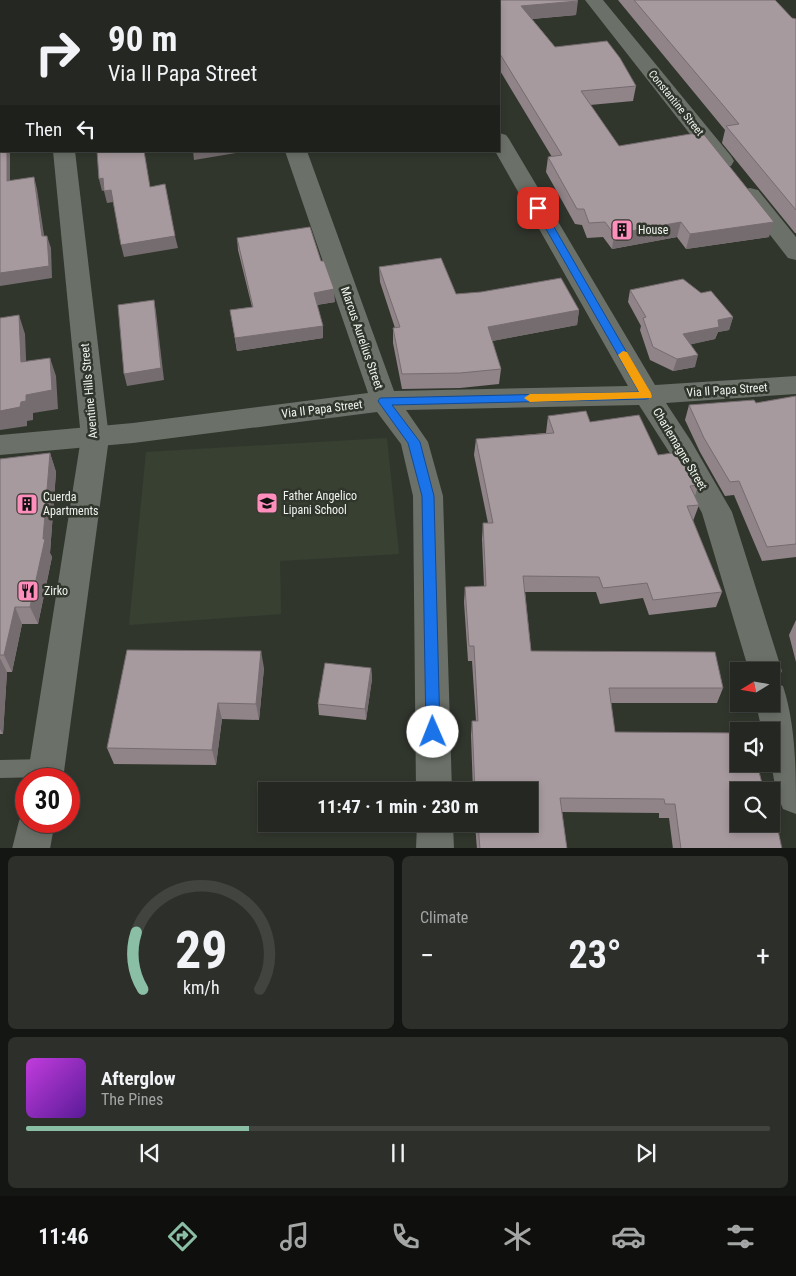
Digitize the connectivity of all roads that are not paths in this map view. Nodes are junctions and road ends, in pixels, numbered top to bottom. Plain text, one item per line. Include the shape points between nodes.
1 (594, 0) edge
2 (500, 142) edge
3 (64, 152) edge
4 (296, 152) edge
5 (796, 252) edge
6 (796, 385) edge
7 (647, 396) junction
8 (384, 401) junction
9 (95, 438) junction
10 (0, 445) edge
11 (762, 662) edge
12 (775, 712) edge
13 (47, 768) edge
14 (0, 769) edge
15 (15, 771) edge
16 (434, 782) edge
17 (796, 797) edge
18 (435, 832) edge
19 (34, 833) edge
20 (31, 848) edge
21 (436, 848) edge

1 - 5 street, Constantine Street
2 - 7 street, Charlemagne Street
3 - 9 street, Aventine Hills Street
4 - 8 street, Marcus Aurelius Street
6 - 7 street, Via Il Papa Street
7 - 8 street, Via Il Papa Street
7 - 11 street, Charlemagne Street via 717,512
8 - 9 street, Via Il Papa Street
8 - 16 street, Marcus Aurelius Street via 414,442 428,496
9 - 10 street, Via Il Papa Street
9 - 13 street, Aventine Hills Street
12 - 17 street
14 - 15 lane
18 - 21 street
19 - 20 street

